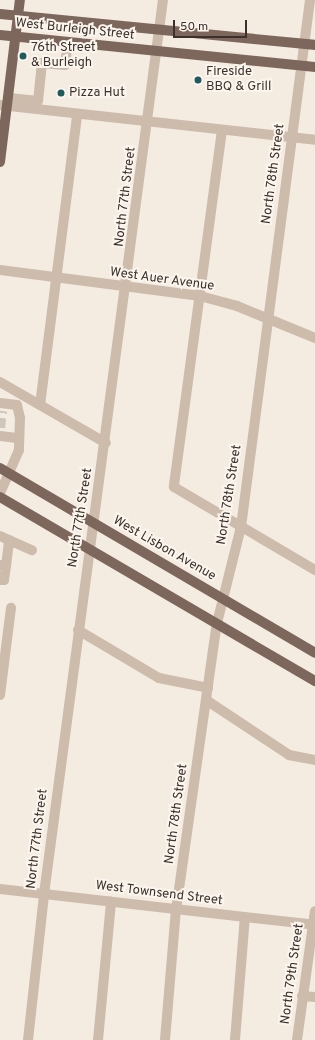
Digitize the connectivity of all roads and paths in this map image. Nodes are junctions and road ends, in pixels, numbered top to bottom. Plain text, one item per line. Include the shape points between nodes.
1 (20, 0) edge
2 (163, 0) edge
3 (310, 0) edge
4 (0, 14) edge
5 (18, 16) junction
6 (160, 28) junction
7 (0, 35) edge
8 (15, 37) junction
9 (68, 42) junction
10 (304, 44) junction
11 (315, 45) edge
12 (157, 52) junction
13 (301, 66) junction
14 (315, 67) edge
15 (5, 103) edge
16 (77, 115) junction
17 (148, 123) junction
18 (222, 130) junction
19 (293, 137) junction
20 (315, 140) edge
21 (0, 162) edge
22 (0, 270) edge
23 (56, 278) junction
24 (127, 288) junction
25 (200, 296) junction
26 (267, 317) junction
27 (315, 338) edge
28 (0, 382) edge
29 (2, 405) edge
30 (40, 405) junction
31 (0, 436) edge
32 (17, 438) junction
33 (106, 442) junction
34 (4, 470) edge
35 (0, 493) edge
36 (0, 497) edge
37 (93, 523) junction
38 (241, 527) junction
39 (5, 538) edge
40 (89, 549) junction
41 (32, 550) dead end
42 (315, 558) edge
43 (3, 566) edge
44 (314, 569) edge
45 (0, 580) edge
46 (222, 596) junction
47 (11, 608) dead end
48 (217, 623) junction
49 (78, 630) junction
50 (315, 654) edge
51 (315, 681) edge
52 (208, 688) junction
53 (0, 695) edge
54 (206, 700) junction
55 (315, 760) edge
56 (0, 889) edge
57 (44, 894) junction
58 (111, 902) junction
59 (176, 910) junction
60 (315, 911) edge
61 (245, 917) junction
62 (314, 925) edge
63 (302, 996) junction
64 (315, 997) edge
65 (28, 1040) edge
66 (98, 1040) edge
67 (165, 1040) edge
68 (235, 1040) edge
69 (297, 1040) edge

1 - 5 main road
2 - 6 street, North 77th Street
3 - 10 street, North 78th Street
4 - 5 main road, West Burleigh Street
5 - 6 main road, West Burleigh Street
5 - 8 main road
6 - 10 main road, West Burleigh Street
6 - 12 street, North 77th Street
7 - 8 main road, West Burleigh Street
8 - 9 main road, West Burleigh Street
8 - 15 main road
9 - 12 main road, West Burleigh Street
9 - 15 street via 65,65 42,63 38,101
10 - 11 main road, West Burleigh Street
10 - 13 street, North 78th Street
12 - 13 main road, West Burleigh Street
12 - 17 street, North 77th Street
13 - 14 main road, West Burleigh Street
13 - 19 street, North 78th Street
15 - 16 street
15 - 21 main road
16 - 17 street
16 - 23 street
17 - 18 street
17 - 24 street, North 77th Street
18 - 19 street
18 - 25 street
19 - 20 street
19 - 26 street, North 78th Street
22 - 23 street, West Auer Avenue
23 - 24 street, West Auer Avenue
23 - 30 street
24 - 25 street, West Auer Avenue
24 - 33 street, North 77th Street
25 - 26 street, West Auer Avenue
25 - 38 street via 174,486
26 - 27 street, West Auer Avenue
26 - 38 street, North 78th Street
28 - 30 street
29 - 32 street via 17,405
30 - 33 street
31 - 32 street
32 - 34 street via 19,450
33 - 37 street, North 77th Street
34 - 35 street
34 - 37 main road, West Lisbon Avenue
36 - 40 main road
37 - 40 street, North 77th Street
37 - 46 main road, West Lisbon Avenue
38 - 44 street
38 - 46 street, North 78th Street
39 - 41 street
39 - 43 street
40 - 48 main road
40 - 49 street, North 77th Street
42 - 44 street
43 - 45 street via 4,580
46 - 48 street, North 78th Street
46 - 50 main road, West Lisbon Avenue
47 - 53 street
48 - 51 main road
48 - 52 street, North 78th Street
49 - 52 street via 159,678
49 - 57 street, North 77th Street
52 - 54 street, North 78th Street
54 - 55 street via 289,755
54 - 59 street, North 78th Street
56 - 57 street, West Townsend Street
57 - 58 street, West Townsend Street
57 - 65 street, North 77th Street
58 - 59 street, West Townsend Street
58 - 66 street
59 - 61 street, West Townsend Street
59 - 67 street, North 78th Street
60 - 62 street, North 79th Street
61 - 62 street, West Townsend Street
61 - 68 street
62 - 63 street, North 79th Street
63 - 64 street
63 - 69 street, North 79th Street

